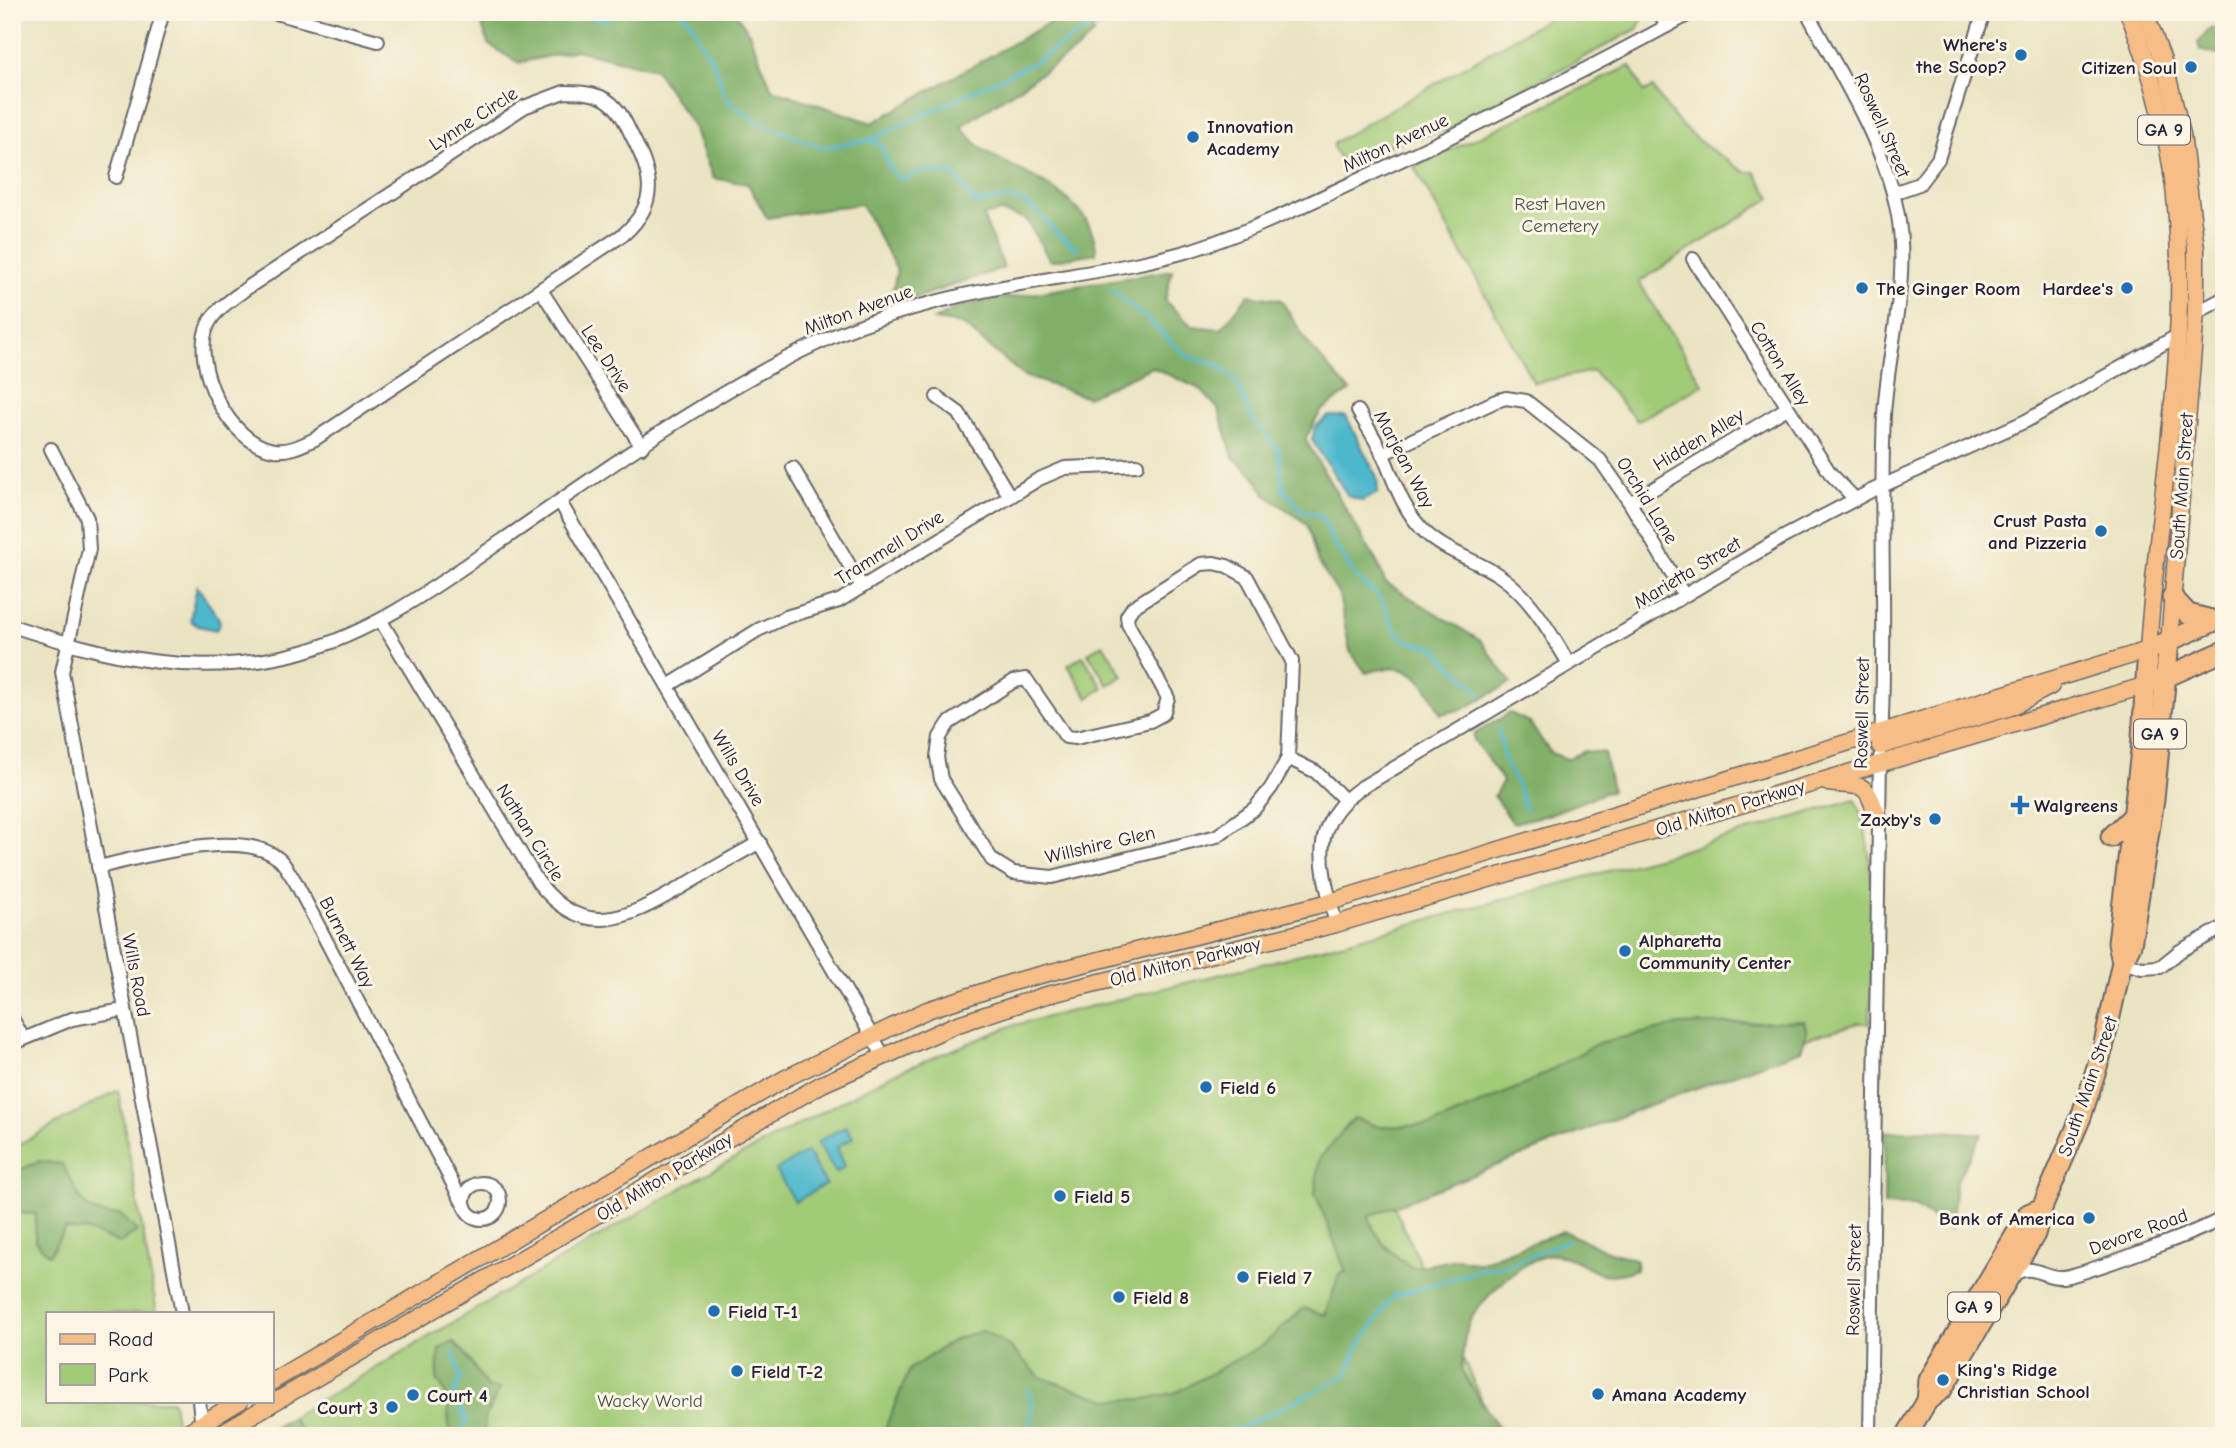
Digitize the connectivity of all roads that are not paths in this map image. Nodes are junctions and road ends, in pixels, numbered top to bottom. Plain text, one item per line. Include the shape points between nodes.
1 (163, 12) edge
2 (272, 12) edge
3 (1658, 12) edge
4 (1693, 12) edge
5 (1807, 12) edge
6 (1984, 12) edge
7 (2135, 13) edge
8 (1667, 26) junction
9 (378, 41) dead end
10 (116, 177) dead end
11 (1893, 193) junction
12 (2178, 252) junction
13 (1693, 259) dead end
14 (541, 290) junction
15 (2224, 298) edge
16 (2196, 313) junction
17 (2176, 336) junction
18 (937, 397) dead end
19 (2187, 401) junction
20 (1787, 408) junction
21 (1358, 411) dead end
22 (642, 447) junction
23 (51, 449) dead end
24 (1382, 454) junction
25 (1137, 465) dead end
26 (793, 468) dead end
27 (1884, 485) junction
28 (1009, 495) junction
29 (1854, 499) junction
30 (560, 502) junction
31 (1630, 503) junction
32 (862, 587) junction
33 (1684, 595) junction
34 (2172, 597) junction
35 (2219, 619) edge
36 (381, 621) junction
37 (12, 626) edge
38 (2169, 642) junction
39 (66, 644) junction
40 (2148, 650) junction
41 (2224, 651) edge
42 (1569, 664) junction
43 (2165, 677) junction
44 (2147, 685) junction
45 (668, 686) junction
46 (1881, 738) junction
47 (1288, 758) junction
48 (1880, 762) junction
49 (1815, 782) junction
50 (1345, 800) junction
51 (2134, 815) junction
52 (1879, 820) junction
53 (2111, 837) dead end
54 (760, 842) junction
55 (98, 867) junction
56 (1330, 902) junction
57 (1336, 924) junction
58 (2224, 927) edge
59 (2122, 962) junction
60 (124, 1010) junction
61 (12, 1018) edge
62 (872, 1035) junction
63 (18, 1041) edge
64 (883, 1055) junction
65 (2042, 1208) junction
66 (466, 1209) dead end
67 (2224, 1217) edge
68 (2035, 1234) junction
69 (2063, 1277) junction
70 (2010, 1278) junction
71 (182, 1312) edge
72 (273, 1381) edge
73 (1927, 1401) junction
74 (199, 1402) edge
75 (239, 1402) edge
76 (203, 1429) edge
77 (181, 1436) edge
78 (216, 1436) edge
79 (1870, 1436) edge
80 (1906, 1436) edge

1 - 10 street
2 - 9 street
3 - 8 street
4 - 8 street, Milton Avenue
5 - 11 street, Roswell Street via 1873,141
6 - 11 street via 1938,159 1919,184
7 - 12 main road, South Main Street / GA 9 via 2168,149
7 - 16 main road, South Main Street / GA 9 via 2173,96 2189,173
8 - 22 street, Milton Avenue via 1511,109 1261,225 1121,269 970,294 874,321 767,368
11 - 27 street, Roswell Street via 1902,265 1885,413
12 - 16 main road via 2186,265 2186,307
12 - 17 main road, South Main Street / GA 9
13 - 20 street, Cotton Alley
14 - 14 street, Lynne Circle via 637,223 649,195 646,164 624,119 604,98 588,92 564,92 524,107 247,288 209,323 205,368 213,391 241,432 273,450 298,447
14 - 22 street, Lee Drive
15 - 16 street
16 - 19 main road, South Main Street / GA 9
17 - 19 main road via 2185,344 2180,391
17 - 27 street, Marietta Street via 2026,421
17 - 40 main road, South Main Street / GA 9
18 - 28 street via 959,413
19 - 34 main road, South Main Street / GA 9
20 - 29 street, Cotton Alley
20 - 31 street, Hidden Alley
21 - 24 street, Marjean Way
22 - 30 street, Milton Avenue
23 - 39 street, Wills Road via 87,518 89,549
24 - 31 street, Orchid Lane via 1496,401 1519,399 1600,460
24 - 42 street, Marjean Way via 1393,483 1421,528 1514,587 1538,614
25 - 28 street, Trammell Drive via 1065,468
26 - 32 street
27 - 29 street, Marietta Street
27 - 46 street, Roswell Street
28 - 32 street, Trammell Drive
29 - 33 street, Marietta Street
30 - 36 street, Milton Avenue
30 - 45 street, Wills Drive
31 - 33 street, Orchid Lane
32 - 45 street, Trammell Drive via 824,607 758,630
33 - 42 street, Marietta Street
34 - 35 highway via 2188,614
34 - 38 main road, South Main Street / GA 9
35 - 38 highway
36 - 39 street, Milton Avenue via 303,651 221,665 139,662
36 - 54 street, Nathan Circle via 538,883 564,909 596,919 629,916
37 - 39 street, Milton Avenue
38 - 40 highway
38 - 43 highway, South Main Street / GA 9
39 - 55 street, Wills Road via 62,673
40 - 44 highway, South Main Street / GA 9
40 - 46 main road, Old Milton Parkway via 2061,677 2011,707
41 - 43 highway, Old Milton Parkway
42 - 50 street, Marietta Street
43 - 44 highway, Old Milton Parkway
43 - 59 highway, South Main Street / GA 9 via 2145,862 2131,945
44 - 48 main road, Old Milton Parkway
44 - 51 highway, South Main Street / GA 9
45 - 54 street, Wills Drive
46 - 48 street, Roswell Street
46 - 56 main road, Old Milton Parkway
47 - 47 street, Willshire Glen via 1255,808 1217,836 1052,877 1032,877 1013,873 992,860 940,779 936,757 949,723 1014,681 1026,679 1066,737 1150,721 1163,714 1168,706 1164,687 1127,616 1133,607 1201,564 1214,563 1247,577 1292,661
47 - 50 street via 1316,772
48 - 49 main road, Old Milton Parkway
48 - 52 street, Roswell Street
49 - 52 main road via 1862,786
49 - 57 main road, Old Milton Parkway
50 - 56 street, Marietta Street via 1331,816 1322,842
51 - 53 highway
51 - 59 highway, South Main Street / GA 9 via 2118,943
52 - 79 street, Roswell Street
54 - 62 street, Wills Drive
55 - 60 street, Wills Road
55 - 66 street, Burnett Way via 221,845 252,846 279,858
56 - 57 street, Marietta Street
56 - 62 main road, Old Milton Parkway via 1016,981 927,1010
57 - 64 main road, Old Milton Parkway via 1043,996
58 - 59 street via 2160,967
59 - 65 highway, South Main Street / GA 9 via 2092,1083
60 - 63 street via 72,1019
60 - 71 street, Wills Road
61 - 63 street
62 - 64 street, Wills Drive
62 - 72 main road, Old Milton Parkway via 786,1078
64 - 78 main road, Old Milton Parkway via 822,1084
65 - 68 highway, South Main Street / GA 9
65 - 73 highway, South Main Street / GA 9 via 2028,1214 1929,1380
67 - 69 street, Devore Road
68 - 69 street via 2034,1251 2040,1262
68 - 70 highway, South Main Street / GA 9
69 - 70 street via 2034,1268
70 - 73 highway, South Main Street / GA 9 via 1942,1389
73 - 80 highway, South Main Street / GA 9
74 - 76 street
75 - 76 main road
76 - 77 main road

